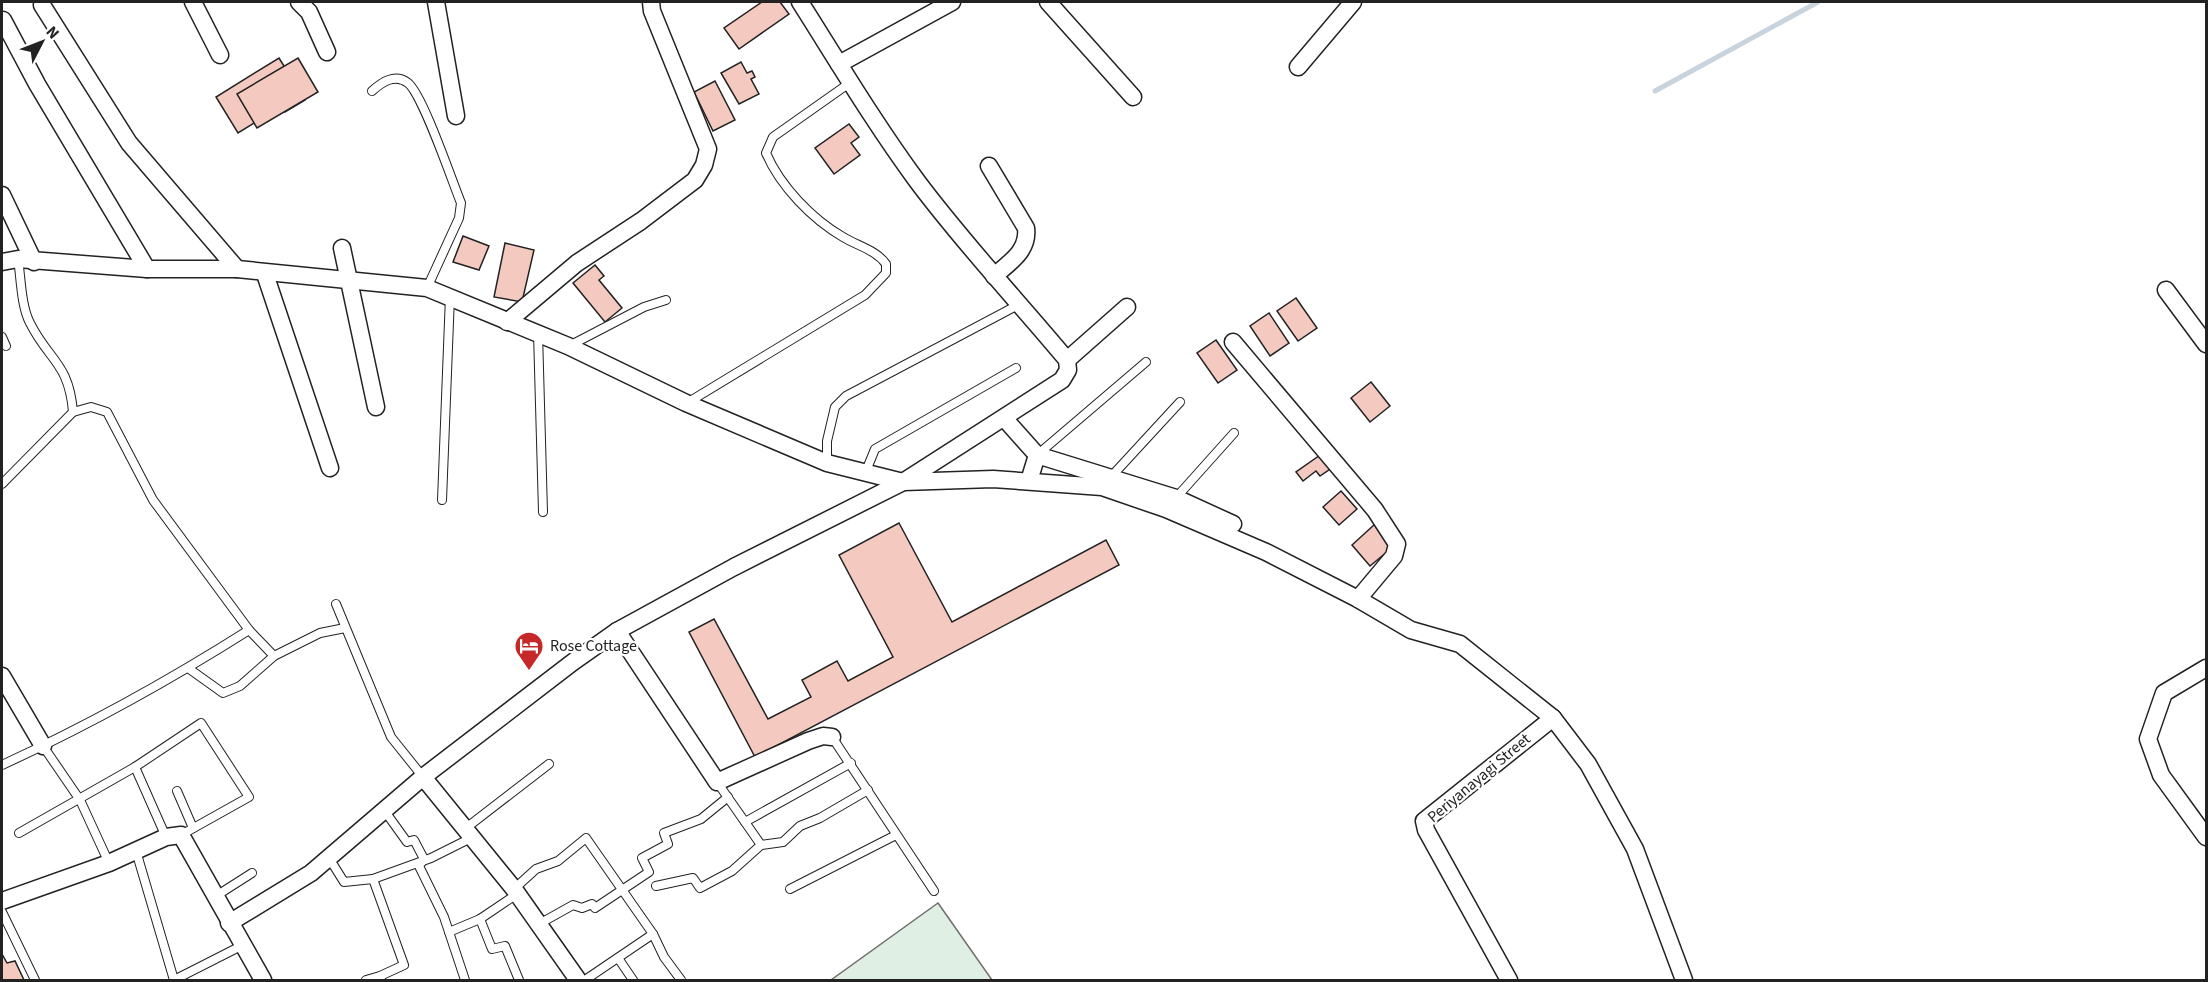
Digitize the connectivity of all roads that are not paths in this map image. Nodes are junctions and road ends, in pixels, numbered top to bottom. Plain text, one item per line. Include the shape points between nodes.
1 (193, 2) edge
2 (299, 2) edge
3 (436, 2) edge
4 (651, 2) edge
5 (800, 2) edge
6 (952, 2) edge
7 (1048, 2) edge
8 (1353, 2) edge
9 (42, 5) dead end
10 (3, 20) dead end
11 (327, 52) dead end
12 (220, 54) dead end
13 (839, 64) junction
14 (1298, 67) dead end
15 (851, 82) junction
16 (372, 91) dead end
17 (1133, 97) dead end
18 (456, 116) dead end
19 (990, 166) dead end
20 (2, 195) edge
21 (342, 248) dead end
22 (26, 261) junction
23 (2, 262) edge
24 (147, 269) junction
25 (237, 270) junction
26 (265, 274) junction
27 (994, 276) junction
28 (349, 279) junction
29 (427, 288) junction
30 (2166, 290) dead end
31 (450, 296) junction
32 (666, 300) dead end
33 (1021, 304) junction
34 (1127, 307) dead end
35 (507, 322) junction
36 (538, 333) junction
37 (2, 337) edge
38 (1233, 342) dead end
39 (2206, 344) edge
40 (6, 346) dead end
41 (568, 346) junction
42 (1067, 360) junction
43 (1146, 362) dead end
44 (1016, 368) dead end
45 (1180, 402) dead end
46 (686, 404) junction
47 (376, 407) dead end
48 (73, 412) junction
49 (1004, 418) junction
50 (1234, 433) dead end
51 (1036, 455) junction
52 (826, 463) junction
53 (330, 468) dead end
54 (866, 471) junction
55 (1029, 481) junction
56 (903, 482) junction
57 (1107, 482) junction
58 (2, 484) edge
59 (442, 500) dead end
60 (1171, 504) junction
61 (543, 512) dead end
62 (1233, 524) dead end
63 (1358, 599) junction
64 (336, 604) dead end
65 (345, 628) junction
66 (249, 630) junction
67 (617, 631) junction
68 (274, 656) junction
69 (188, 668) junction
70 (2206, 668) edge
71 (2, 676) edge
72 (1553, 718) junction
73 (832, 737) joint
74 (43, 746) junction
75 (851, 763) junction
76 (549, 764) dead end
77 (2, 765) edge
78 (135, 767) junction
79 (423, 777) junction
80 (717, 782) junction
81 (868, 790) junction
82 (177, 791) dead end
83 (728, 797) junction
84 (80, 800) junction
85 (384, 810) junction
86 (746, 822) junction
87 (469, 832) junction
88 (180, 833) junction
89 (19, 834) dead end
90 (896, 835) junction
91 (2206, 837) edge
92 (761, 845) junction
93 (136, 851) junction
94 (328, 858) junction
95 (424, 859) junction
96 (109, 863) junction
97 (252, 873) dead end
98 (373, 879) junction
99 (656, 886) dead end
100 (790, 889) dead end
101 (623, 891) junction
102 (934, 891) dead end
103 (516, 892) junction
104 (216, 896) junction
105 (2, 901) edge
106 (2, 912) edge
107 (480, 919) junction
108 (229, 923) junction
109 (539, 924) junction
110 (449, 932) junction
111 (653, 934) junction
112 (243, 945) junction
113 (618, 958) junction
114 (381, 978) edge
115 (173, 980) edge
116 (1508, 980) edge
117 (35, 981) edge
118 (263, 981) edge
119 (366, 981) edge
120 (465, 981) edge
121 (519, 981) edge
122 (578, 981) edge
123 (585, 981) edge
124 (633, 981) edge
125 (681, 981) edge
126 (1684, 981) edge

1 - 12 street
2 - 11 street via 309,12
3 - 18 street
4 - 35 street via 708,149 704,165 695,180 577,263
5 - 13 street
6 - 13 street
7 - 17 street
8 - 14 street
9 - 25 street via 129,143
10 - 24 street
13 - 15 street
15 - 27 street via 917,180
15 - 46 lane via 773,137 766,153 783,181 812,214 842,237 880,257 886,264 886,273 866,295
16 - 29 lane via 383,81 396,78 409,84 461,203 454,232
19 - 27 street via 1027,236 1018,255
20 - 22 street
21 - 28 street
22 - 23 street
22 - 24 street
22 - 48 lane via 28,320 71,388
24 - 25 street
25 - 26 street
26 - 28 street
26 - 53 street
27 - 33 street
28 - 29 street
28 - 47 street
29 - 31 street
30 - 39 street
31 - 35 street
31 - 59 lane
32 - 41 lane via 644,307
33 - 42 street
33 - 52 lane via 846,396 835,407
34 - 42 street
35 - 36 street
36 - 41 street
36 - 61 lane
37 - 40 lane
38 - 63 street via 1375,510 1397,544 1394,556
41 - 46 street
42 - 49 street via 1068,370 1062,380
43 - 51 lane
44 - 54 lane via 875,449
45 - 57 lane
46 - 52 street
48 - 58 lane
48 - 66 lane via 91,407 107,412 153,500
49 - 51 street
49 - 56 street
50 - 60 lane
51 - 55 street
51 - 57 street
52 - 54 street
54 - 56 street
55 - 56 street
55 - 57 street
56 - 67 street
57 - 60 street
60 - 62 street
60 - 63 street
63 - 72 street via 1411,630 1460,644
64 - 65 lane
65 - 68 lane via 320,633
65 - 79 lane via 391,737
66 - 68 lane
66 - 69 lane
67 - 79 street
67 - 80 street
68 - 69 lane via 240,686 224,693
69 - 74 lane
70 - 91 street via 2163,693 2148,739 2162,775
71 - 74 street
72 - 116 street, Periyanayagi Street via 1424,820
72 - 126 street via 1588,764 1635,849
73 - 75 lane
73 - 80 street via 808,741
74 - 77 lane
74 - 84 lane
75 - 81 lane
75 - 86 lane
76 - 87 lane
78 - 84 lane
78 - 88 lane
78 - 88 lane via 201,723 249,798
79 - 85 street
79 - 87 street
80 - 83 lane
81 - 90 lane
81 - 92 lane via 800,826 783,842
82 - 88 lane
83 - 86 lane
83 - 101 lane via 701,819 664,833 668,844 642,858 649,872
84 - 89 lane
84 - 96 lane
85 - 94 street
85 - 95 lane via 407,842 414,840
86 - 92 lane
87 - 95 lane
87 - 103 street
88 - 93 street
88 - 104 street
90 - 100 lane
90 - 102 lane
92 - 99 lane via 732,871 700,888 693,878
93 - 96 street
93 - 115 lane
94 - 98 lane via 344,882
94 - 108 street via 311,873
95 - 98 lane
95 - 110 lane via 419,866
96 - 105 street
97 - 104 lane
98 - 114 lane via 404,965
101 - 103 lane via 586,838 558,861 536,869
101 - 109 lane via 595,908 592,904 582,908 573,905
101 - 111 lane
103 - 107 lane
103 - 109 street
104 - 108 street
106 - 117 lane
107 - 110 lane
107 - 121 lane via 492,949 505,946
108 - 112 street
109 - 122 street
110 - 120 lane
111 - 113 lane
111 - 125 lane
112 - 115 lane
112 - 118 street
113 - 123 lane
113 - 124 lane
114 - 119 lane

